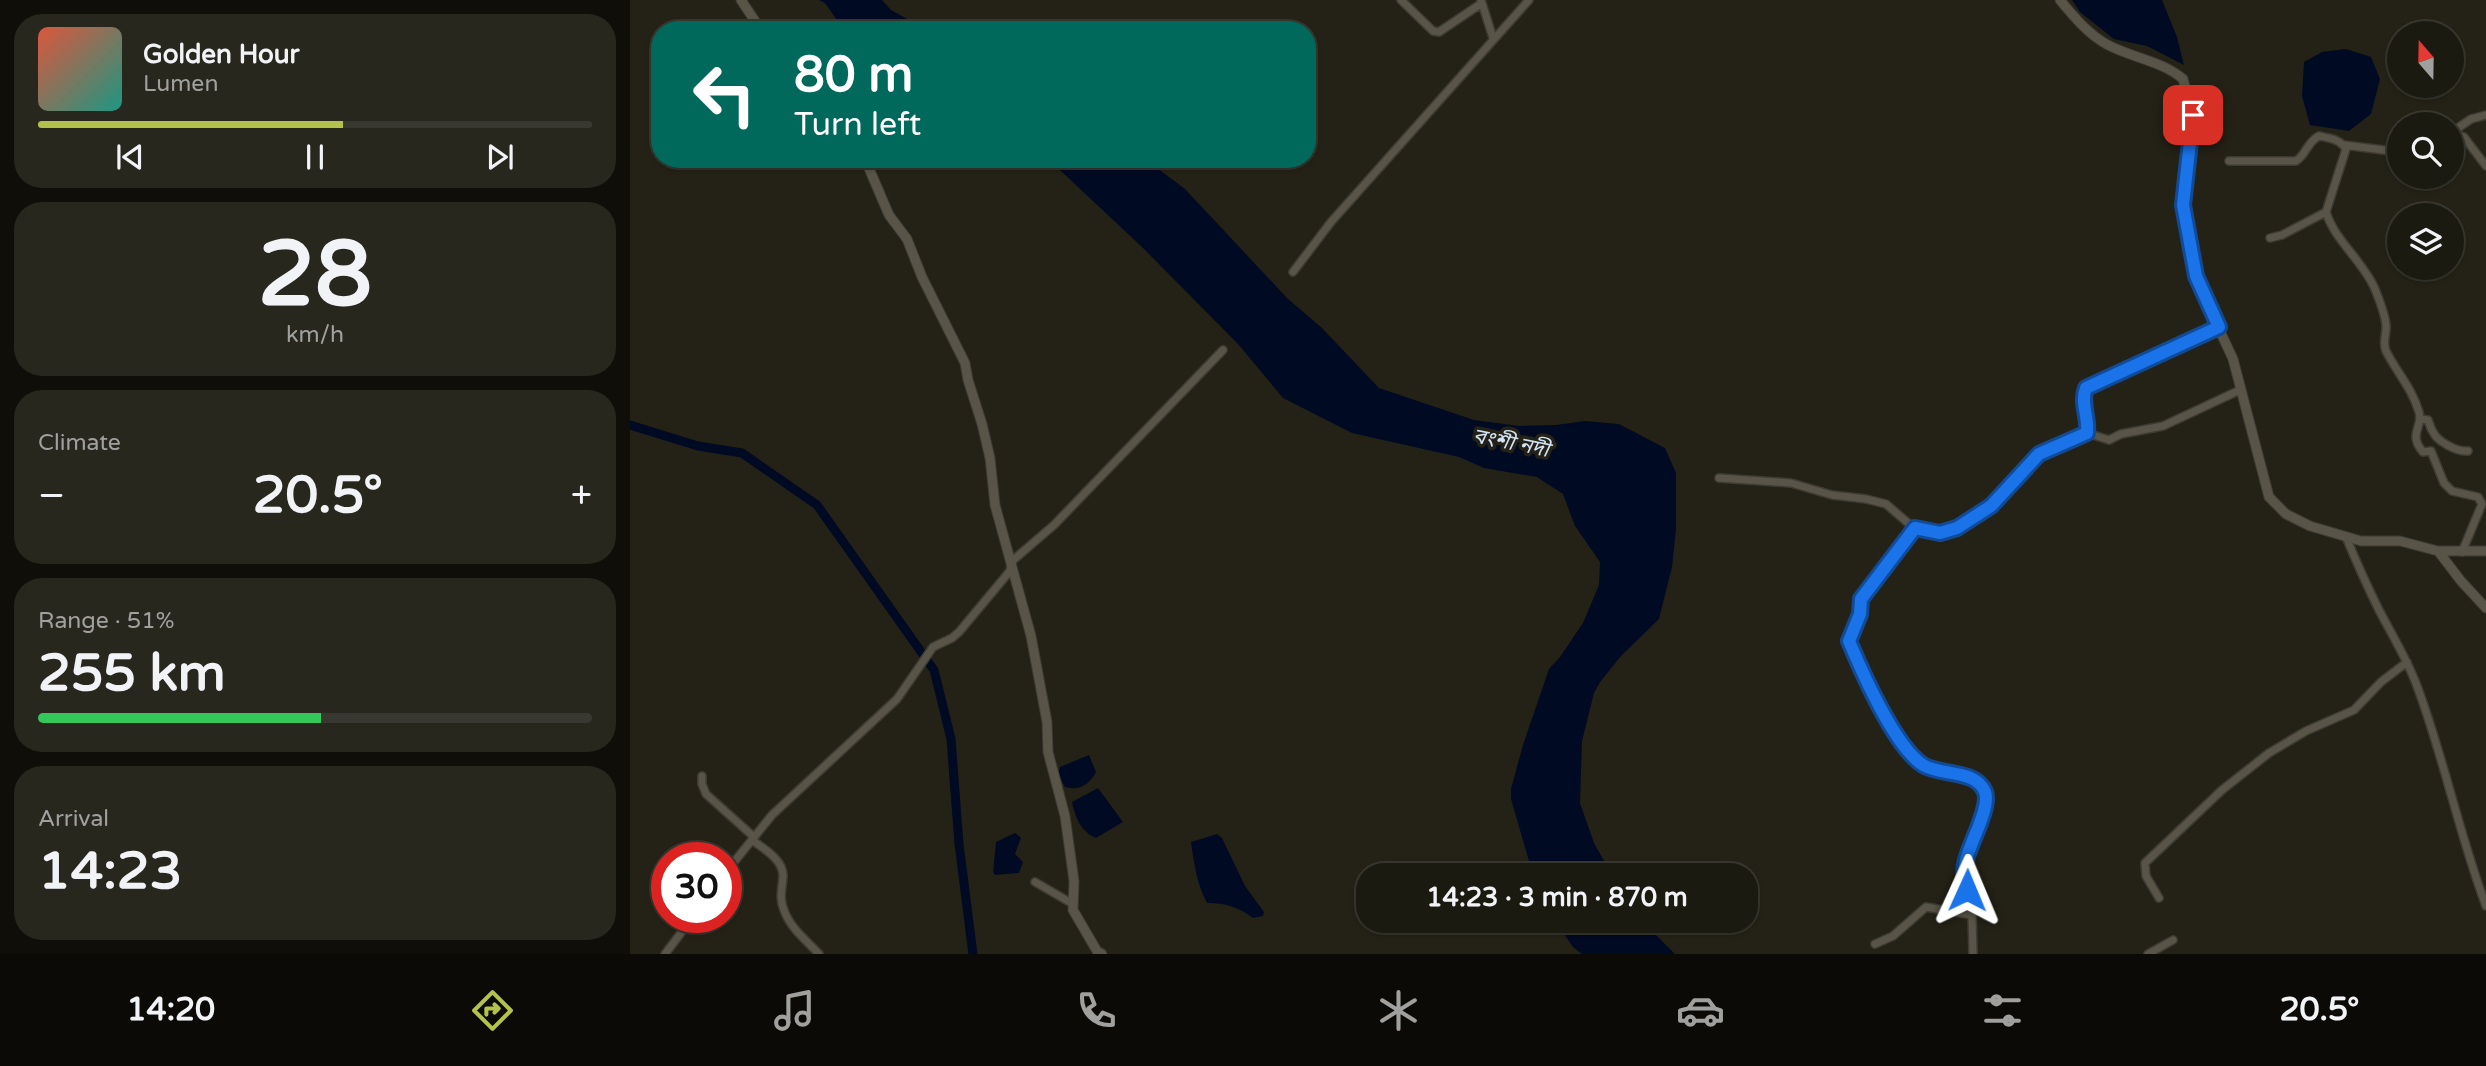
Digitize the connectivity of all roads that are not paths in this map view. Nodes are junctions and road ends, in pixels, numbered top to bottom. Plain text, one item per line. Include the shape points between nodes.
1 (741, 0) edge
2 (1401, 0) edge
3 (1530, 0) edge
4 (2060, 0) edge
5 (1482, 1) edge
6 (755, 21) edge
7 (1493, 38) junction
8 (2486, 115) edge
9 (2464, 124) edge
10 (2464, 138) edge
11 (2344, 145) junction
12 (2387, 150) edge
13 (2229, 161) dead end
14 (2486, 166) edge
15 (869, 168) edge
16 (2326, 212) junction
17 (2270, 238) dead end
18 (1293, 272) dead end
19 (2219, 327) junction
20 (1223, 350) dead end
21 (2240, 390) junction
22 (2420, 419) junction
23 (2087, 433) junction
24 (2468, 451) dead end
25 (1719, 478) dead end
26 (1915, 528) junction
27 (2346, 537) junction
28 (2438, 551) junction
29 (2486, 551) edge
30 (2462, 552) junction
31 (1012, 561) junction
32 (2486, 608) edge
33 (2407, 662) junction
34 (702, 776) dead end
35 (753, 838) junction
36 (742, 852) edge
37 (1035, 882) dead end
38 (2158, 898) dead end
39 (1073, 904) junction
40 (2486, 906) edge
41 (1972, 915) junction
42 (681, 933) edge
43 (2173, 940) dead end
44 (1875, 944) dead end
45 (665, 954) edge
46 (819, 954) edge
47 (1102, 954) edge
48 (1973, 954) edge
49 (2148, 954) edge

1 - 6 street
2 - 5 street via 1433,32
3 - 7 street
4 - 19 street via 2106,44 2183,79 2193,115 2183,205 2187,233 2196,276
5 - 7 street
7 - 18 street via 1331,222
8 - 9 street
10 - 14 street
11 - 12 street
11 - 13 street via 2319,136 2296,161
11 - 16 street
15 - 31 street via 965,363 990,457 995,505
16 - 17 street
16 - 22 street via 2375,288 2386,325 2386,350 2406,380
19 - 21 street
19 - 23 street via 2086,388
20 - 31 street via 1054,525
21 - 23 street via 2158,428 2109,440
21 - 27 street via 2269,497 2286,514
22 - 24 street via 2428,420 2434,434 2451,448
22 - 30 street via 2419,447 2431,451 2444,483 2452,491 2478,497 2482,504
23 - 26 street via 2039,454 1991,506 1957,528 1940,533
25 - 26 street via 1791,483 1886,504
26 - 41 street via 1861,599 1849,641 1881,708 1909,752 1924,766 1978,783 1985,793 1965,863
27 - 28 street via 2400,541
27 - 33 street
28 - 30 street
28 - 32 street
29 - 30 street
31 - 35 street via 1010,571 959,632 928,652 897,699
31 - 39 street via 1031,636 1048,752 1065,816
33 - 38 street via 2354,709 2269,753 2173,836 2145,863 2146,876
33 - 40 street
34 - 35 street via 706,794
35 - 36 street
35 - 46 street via 784,873 780,895 784,912
37 - 39 street
39 - 47 street via 1080,926
41 - 44 street via 1926,907 1893,936
41 - 48 street
42 - 45 street
43 - 49 street

